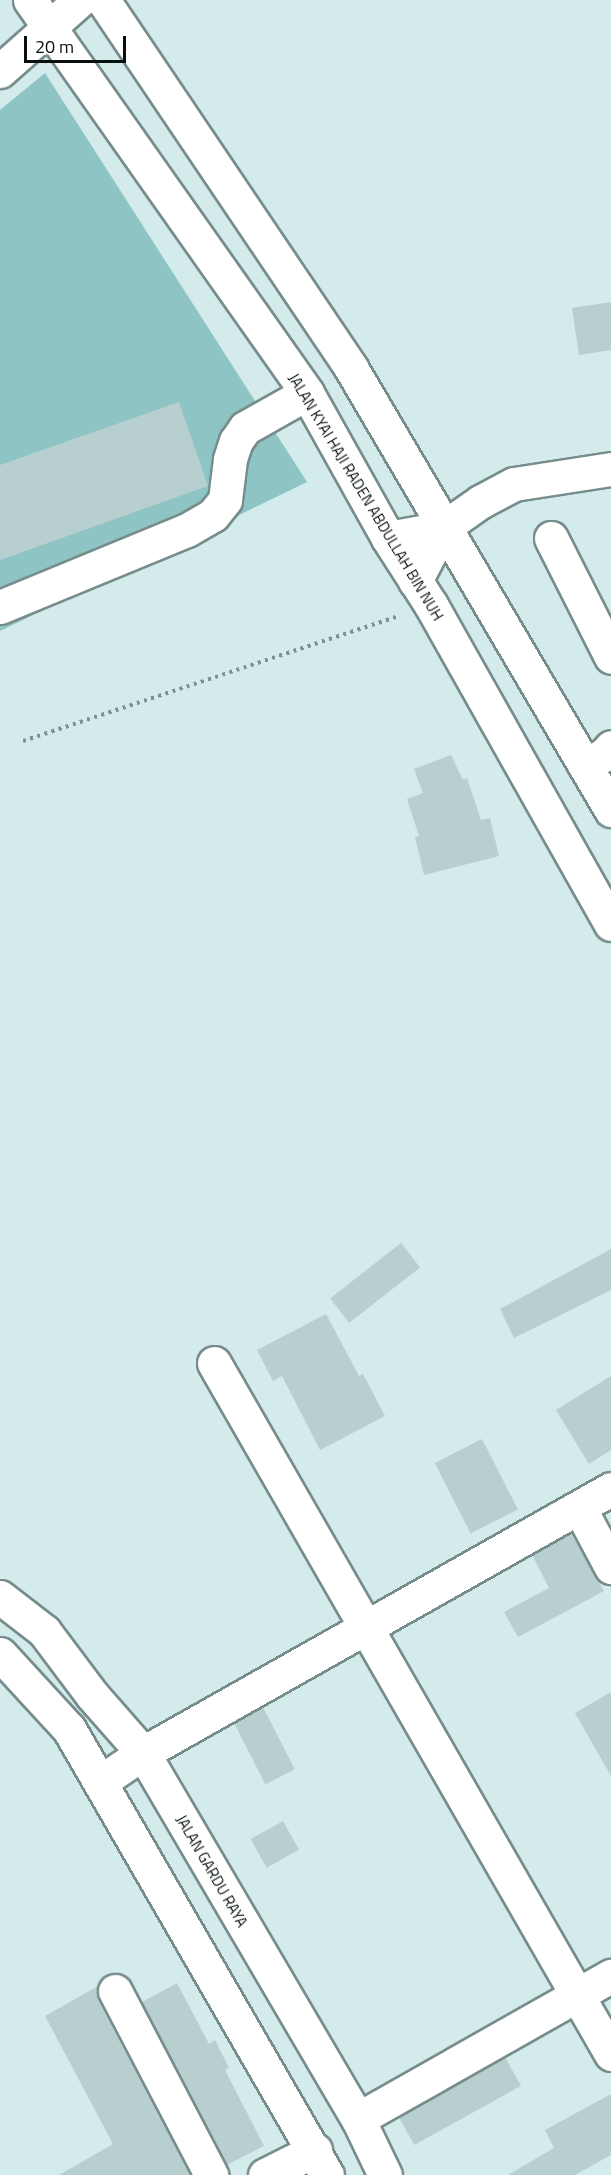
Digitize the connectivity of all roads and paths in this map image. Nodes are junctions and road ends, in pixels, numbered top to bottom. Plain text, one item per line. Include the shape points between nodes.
1 (30, 0) edge
2 (80, 0) edge
3 (103, 0) edge
4 (50, 27) junction
5 (0, 71) edge
6 (307, 393) junction
7 (611, 469) edge
8 (443, 528) junction
9 (388, 538) junction
10 (551, 538) dead end
11 (423, 593) junction
12 (0, 607) edge
13 (611, 657) edge
14 (23, 741) dead end
15 (611, 747) edge
16 (585, 766) junction
17 (611, 810) edge
18 (611, 924) edge
19 (214, 1363) dead end
20 (611, 1489) edge
21 (580, 1509) junction
22 (611, 1567) edge
23 (0, 1597) edge
24 (366, 1629) junction
25 (0, 1654) edge
26 (143, 1753) junction
27 (100, 1782) junction
28 (611, 1976) edge
29 (115, 1991) dead end
30 (578, 1995) junction
31 (611, 2054) edge
32 (358, 2120) junction
33 (321, 2162) edge
34 (211, 2175) edge
35 (265, 2175) edge
36 (385, 2175) edge

1 - 4 main road, JALAN KYAI HAJI RADEN ABDULLAH BIN NUH
2 - 4 main road
3 - 8 main road via 351,368
4 - 5 main road
4 - 6 main road, JALAN KYAI HAJI RADEN ABDULLAH BIN NUH
6 - 9 main road, JALAN KYAI HAJI RADEN ABDULLAH BIN NUH
6 - 12 main road via 245,429 230,459 225,500 213,515 187,530
7 - 8 main road via 514,484
8 - 9 main road
8 - 11 main road
8 - 16 main road
9 - 11 main road, JALAN KYAI HAJI RADEN ABDULLAH BIN NUH
10 - 13 main road
11 - 14 path
11 - 18 main road, JALAN KYAI HAJI RADEN ABDULLAH BIN NUH
15 - 16 main road
16 - 17 main road
19 - 24 main road
20 - 21 main road
21 - 22 main road
21 - 24 main road
23 - 26 main road, JALAN GARDU RAYA via 44,1631 92,1695
24 - 26 main road
24 - 30 main road
25 - 27 main road via 69,1729
26 - 27 main road
26 - 32 main road, JALAN GARDU RAYA
27 - 33 main road
28 - 30 main road
29 - 34 main road
30 - 31 main road
30 - 32 main road
32 - 36 main road, JALAN GARDU RAYA
33 - 35 main road

